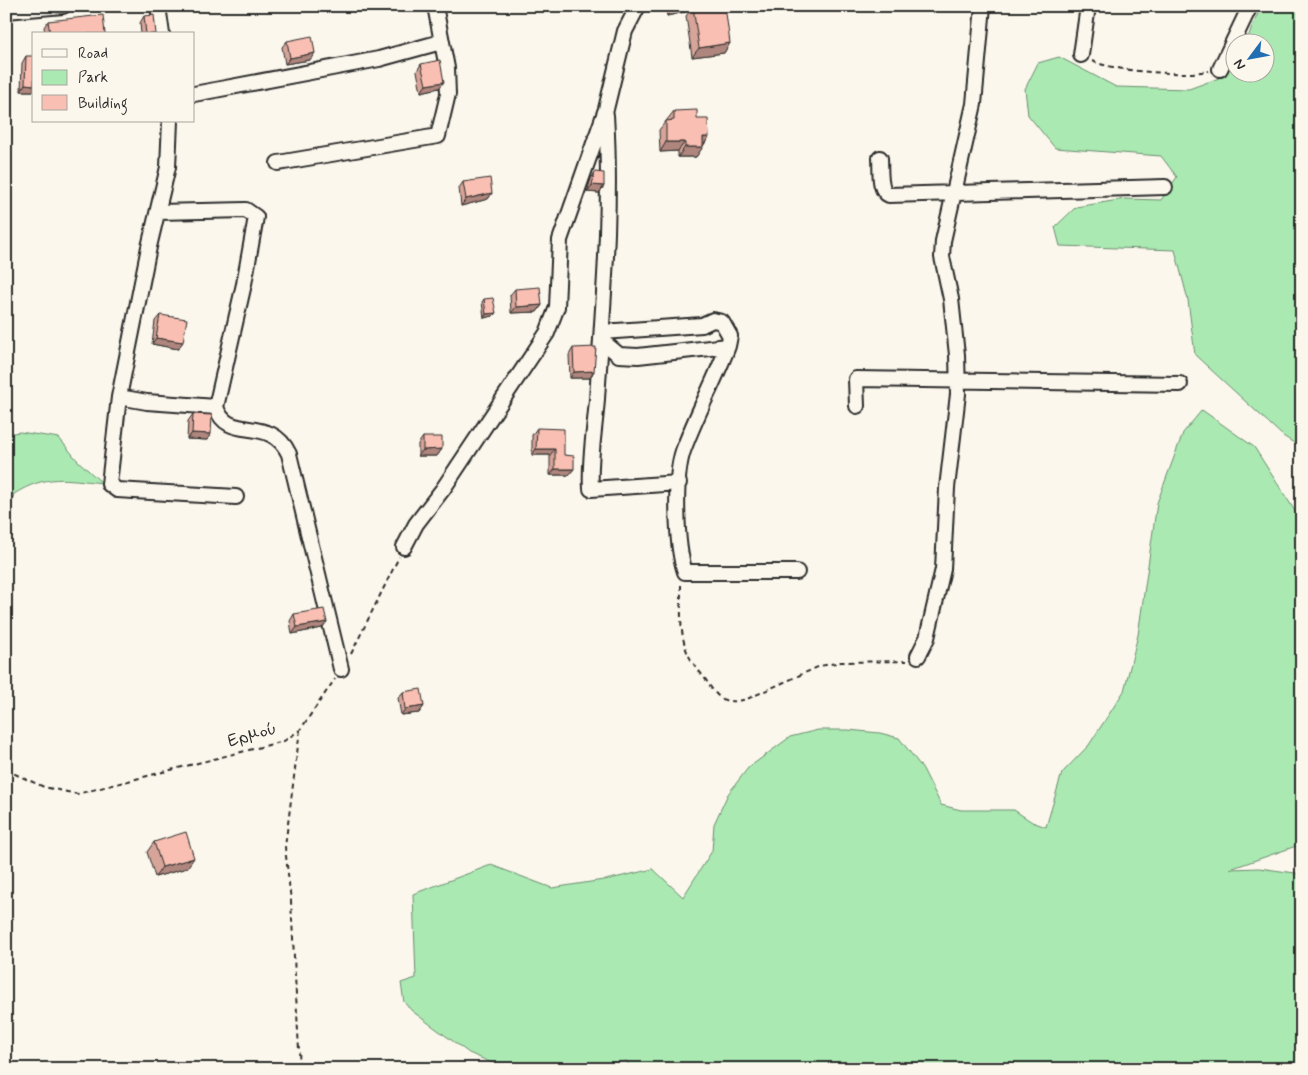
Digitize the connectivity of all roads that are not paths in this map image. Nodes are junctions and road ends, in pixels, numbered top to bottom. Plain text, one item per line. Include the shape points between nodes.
1 (63, 6) edge
2 (158, 6) edge
3 (435, 6) edge
4 (638, 6) edge
5 (983, 6) edge
6 (1088, 6) edge
7 (1250, 6) edge
8 (6, 11) edge
9 (162, 32) edge
10 (441, 42) junction
11 (1081, 55) road end
12 (1220, 69) road end
13 (195, 94) edge
14 (606, 109) junction
15 (170, 122) edge
16 (880, 158) dead end
17 (278, 163) dead end
18 (1165, 187) dead end
19 (954, 192) junction
20 (158, 212) junction
21 (601, 336) junction
22 (728, 346) junction
23 (958, 381) junction
24 (1180, 384) dead end
25 (119, 397) junction
26 (857, 406) dead end
27 (216, 407) junction
28 (679, 483) junction
29 (236, 497) dead end
30 (404, 547) road end
31 (797, 572) dead end
32 (918, 656) road end
33 (341, 669) road end

1 - 8 street
2 - 9 street
3 - 10 street
4 - 14 street via 625,31
5 - 19 street via 974,104
6 - 11 street
7 - 12 street
10 - 13 street via 369,61
10 - 17 street via 448,94 438,136
14 - 21 street via 608,244
14 - 30 street via 560,240 557,307 547,333 416,524
15 - 20 street via 168,167
16 - 19 street via 882,188 889,195
18 - 19 street
19 - 23 street via 942,241 942,257 951,299
20 - 25 street
20 - 27 street via 246,210 256,217
21 - 22 street via 618,355 638,356
21 - 22 street via 702,325 713,320 722,322 730,336
21 - 28 street via 590,465 591,489
22 - 28 street via 683,452
23 - 24 street
23 - 26 street via 856,379
23 - 32 street via 943,569 927,638
25 - 27 street
25 - 29 street via 108,480 110,487
27 - 33 street via 219,415 232,426 267,432 285,444
28 - 31 street via 679,536 685,572

